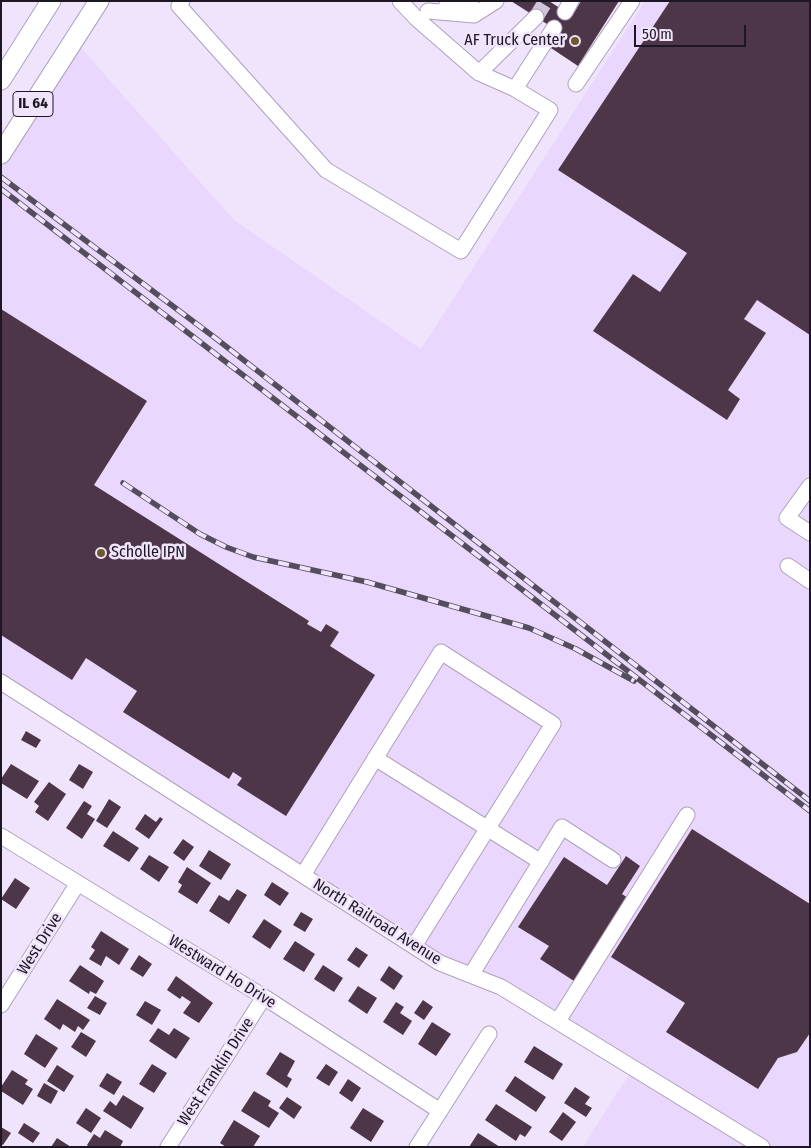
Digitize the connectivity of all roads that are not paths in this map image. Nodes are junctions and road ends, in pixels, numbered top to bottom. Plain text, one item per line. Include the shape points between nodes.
1 (99, 1) edge
2 (182, 1) edge
3 (400, 1) edge
4 (446, 1) edge
5 (471, 1) edge
6 (496, 1) edge
7 (632, 1) edge
8 (49, 4) edge
9 (427, 5) edge
10 (536, 17) tunnel mouth
11 (554, 28) dead end
12 (479, 73) junction
13 (1, 80) edge
14 (576, 84) dead end
15 (515, 89) junction
16 (1, 154) edge
17 (810, 486) edge
18 (810, 533) edge
19 (788, 566) dead end
20 (810, 581) edge
21 (1, 682) edge
22 (375, 758) junction
23 (687, 816) dead end
24 (487, 829) junction
25 (1, 836) edge
26 (613, 860) dead end
27 (541, 862) junction
28 (303, 875) junction
29 (78, 884) junction
30 (414, 946) junction
31 (470, 975) junction
32 (264, 997) junction
33 (1, 1005) edge
34 (558, 1021) junction
35 (489, 1034) dead end
36 (440, 1111) junction
37 (168, 1147) edge
38 (417, 1147) edge
39 (762, 1147) edge

1 - 16 main road, IL 64
2 - 15 street via 179,6 326,170 461,251 550,110
3 - 9 street
4 - 9 street
5 - 9 street
6 - 9 street via 474,15
7 - 14 street
8 - 13 main road, IL 64
9 - 12 street
10 - 12 street
11 - 15 street
12 - 15 street
17 - 18 street via 787,518
19 - 20 street
21 - 28 street, North Railroad Avenue
22 - 24 street
22 - 24 street via 441,652 553,724
22 - 28 street
23 - 34 street
24 - 27 street
24 - 30 street
25 - 29 street, Westward Ho Drive
26 - 27 street via 562,827
27 - 31 street
28 - 30 street, North Railroad Avenue
29 - 32 street, Westward Ho Drive
29 - 33 street, West Drive
30 - 31 street, North Railroad Avenue via 440,963
31 - 34 street, North Railroad Avenue via 501,987
32 - 36 street, Westward Ho Drive
32 - 37 street, West Franklin Drive
34 - 39 street, North Railroad Avenue
35 - 36 street
36 - 38 street

